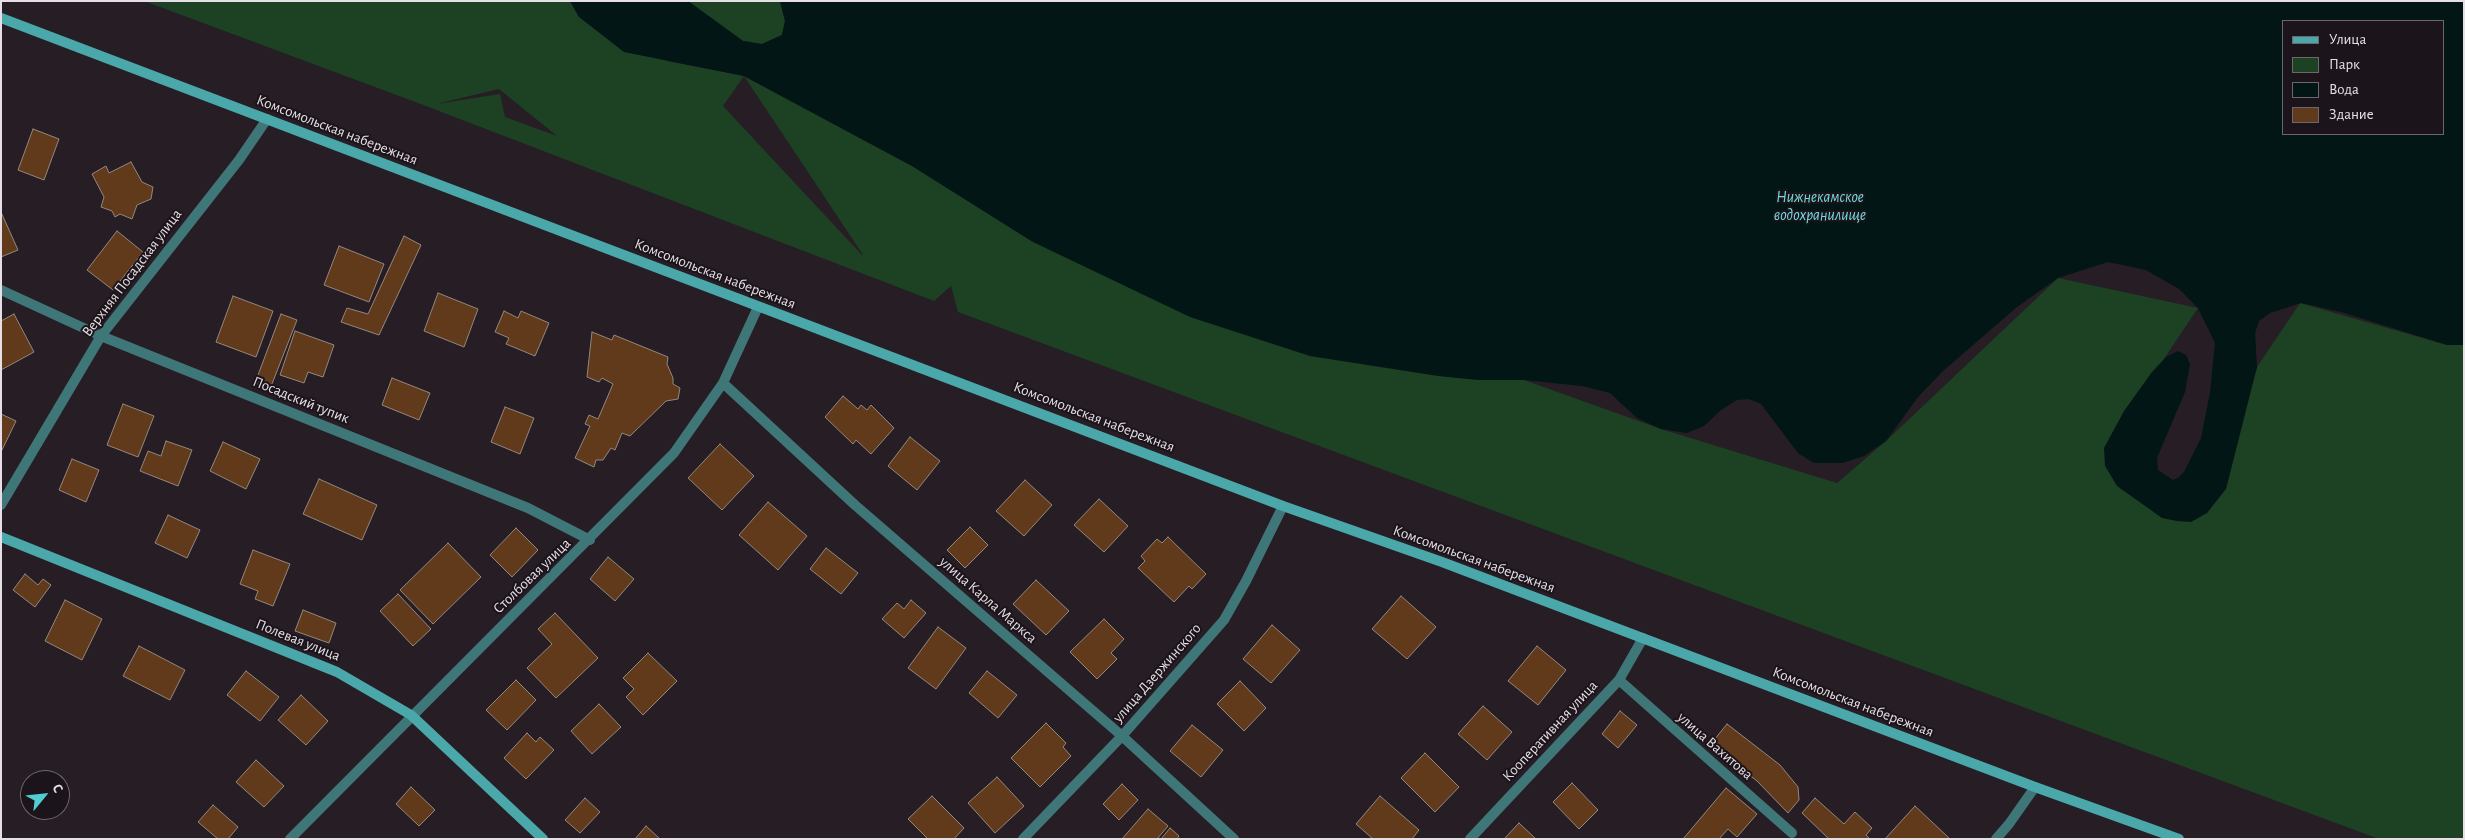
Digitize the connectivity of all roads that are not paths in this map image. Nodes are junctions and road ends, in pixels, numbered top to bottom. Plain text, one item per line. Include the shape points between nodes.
1 (1, 18) edge
2 (267, 119) junction
3 (1, 290) edge
4 (758, 307) junction
5 (101, 336) junction
6 (723, 383) junction
7 (1, 504) edge
8 (1283, 506) junction
9 (1, 537) edge
10 (590, 540) junction
11 (1643, 638) junction
12 (1619, 680) junction
13 (411, 715) junction
14 (1122, 736) junction
15 (2035, 787) junction
16 (1792, 833) dead end
17 (290, 839) edge
18 (543, 839) edge
19 (1023, 839) edge
20 (1234, 839) edge
21 (1470, 839) edge
22 (1996, 839) edge
23 (2179, 839) edge

1 - 2 street, Комсомольская набережная
2 - 4 street, Комсомольская набережная
2 - 5 street, Верхняя Посадская улица via 239,160
3 - 5 street, Посадский тупик
4 - 6 street, Столбовая улица
4 - 8 street, Комсомольская набережная
5 - 7 street, Верхняя Посадская улица
5 - 10 street, Посадский тупик via 528,508
6 - 10 street, Столбовая улица via 674,453
6 - 14 street, улица Карла Маркса via 855,505
8 - 11 street, Комсомольская набережная
8 - 14 street, улица Дзержинского via 1224,620
9 - 13 street, Полевая улица via 337,672
10 - 13 street, Столбовая улица
11 - 12 street, Кооперативная улица
11 - 15 street, Комсомольская набережная
12 - 16 street, улица Вахитова
12 - 21 street, Кооперативная улица
13 - 17 street, Столбовая улица
13 - 18 street, Полевая улица
14 - 19 street, улица Дзержинского
14 - 20 street, улица Карла Маркса
15 - 22 street
15 - 23 street, Комсомольская набережная

